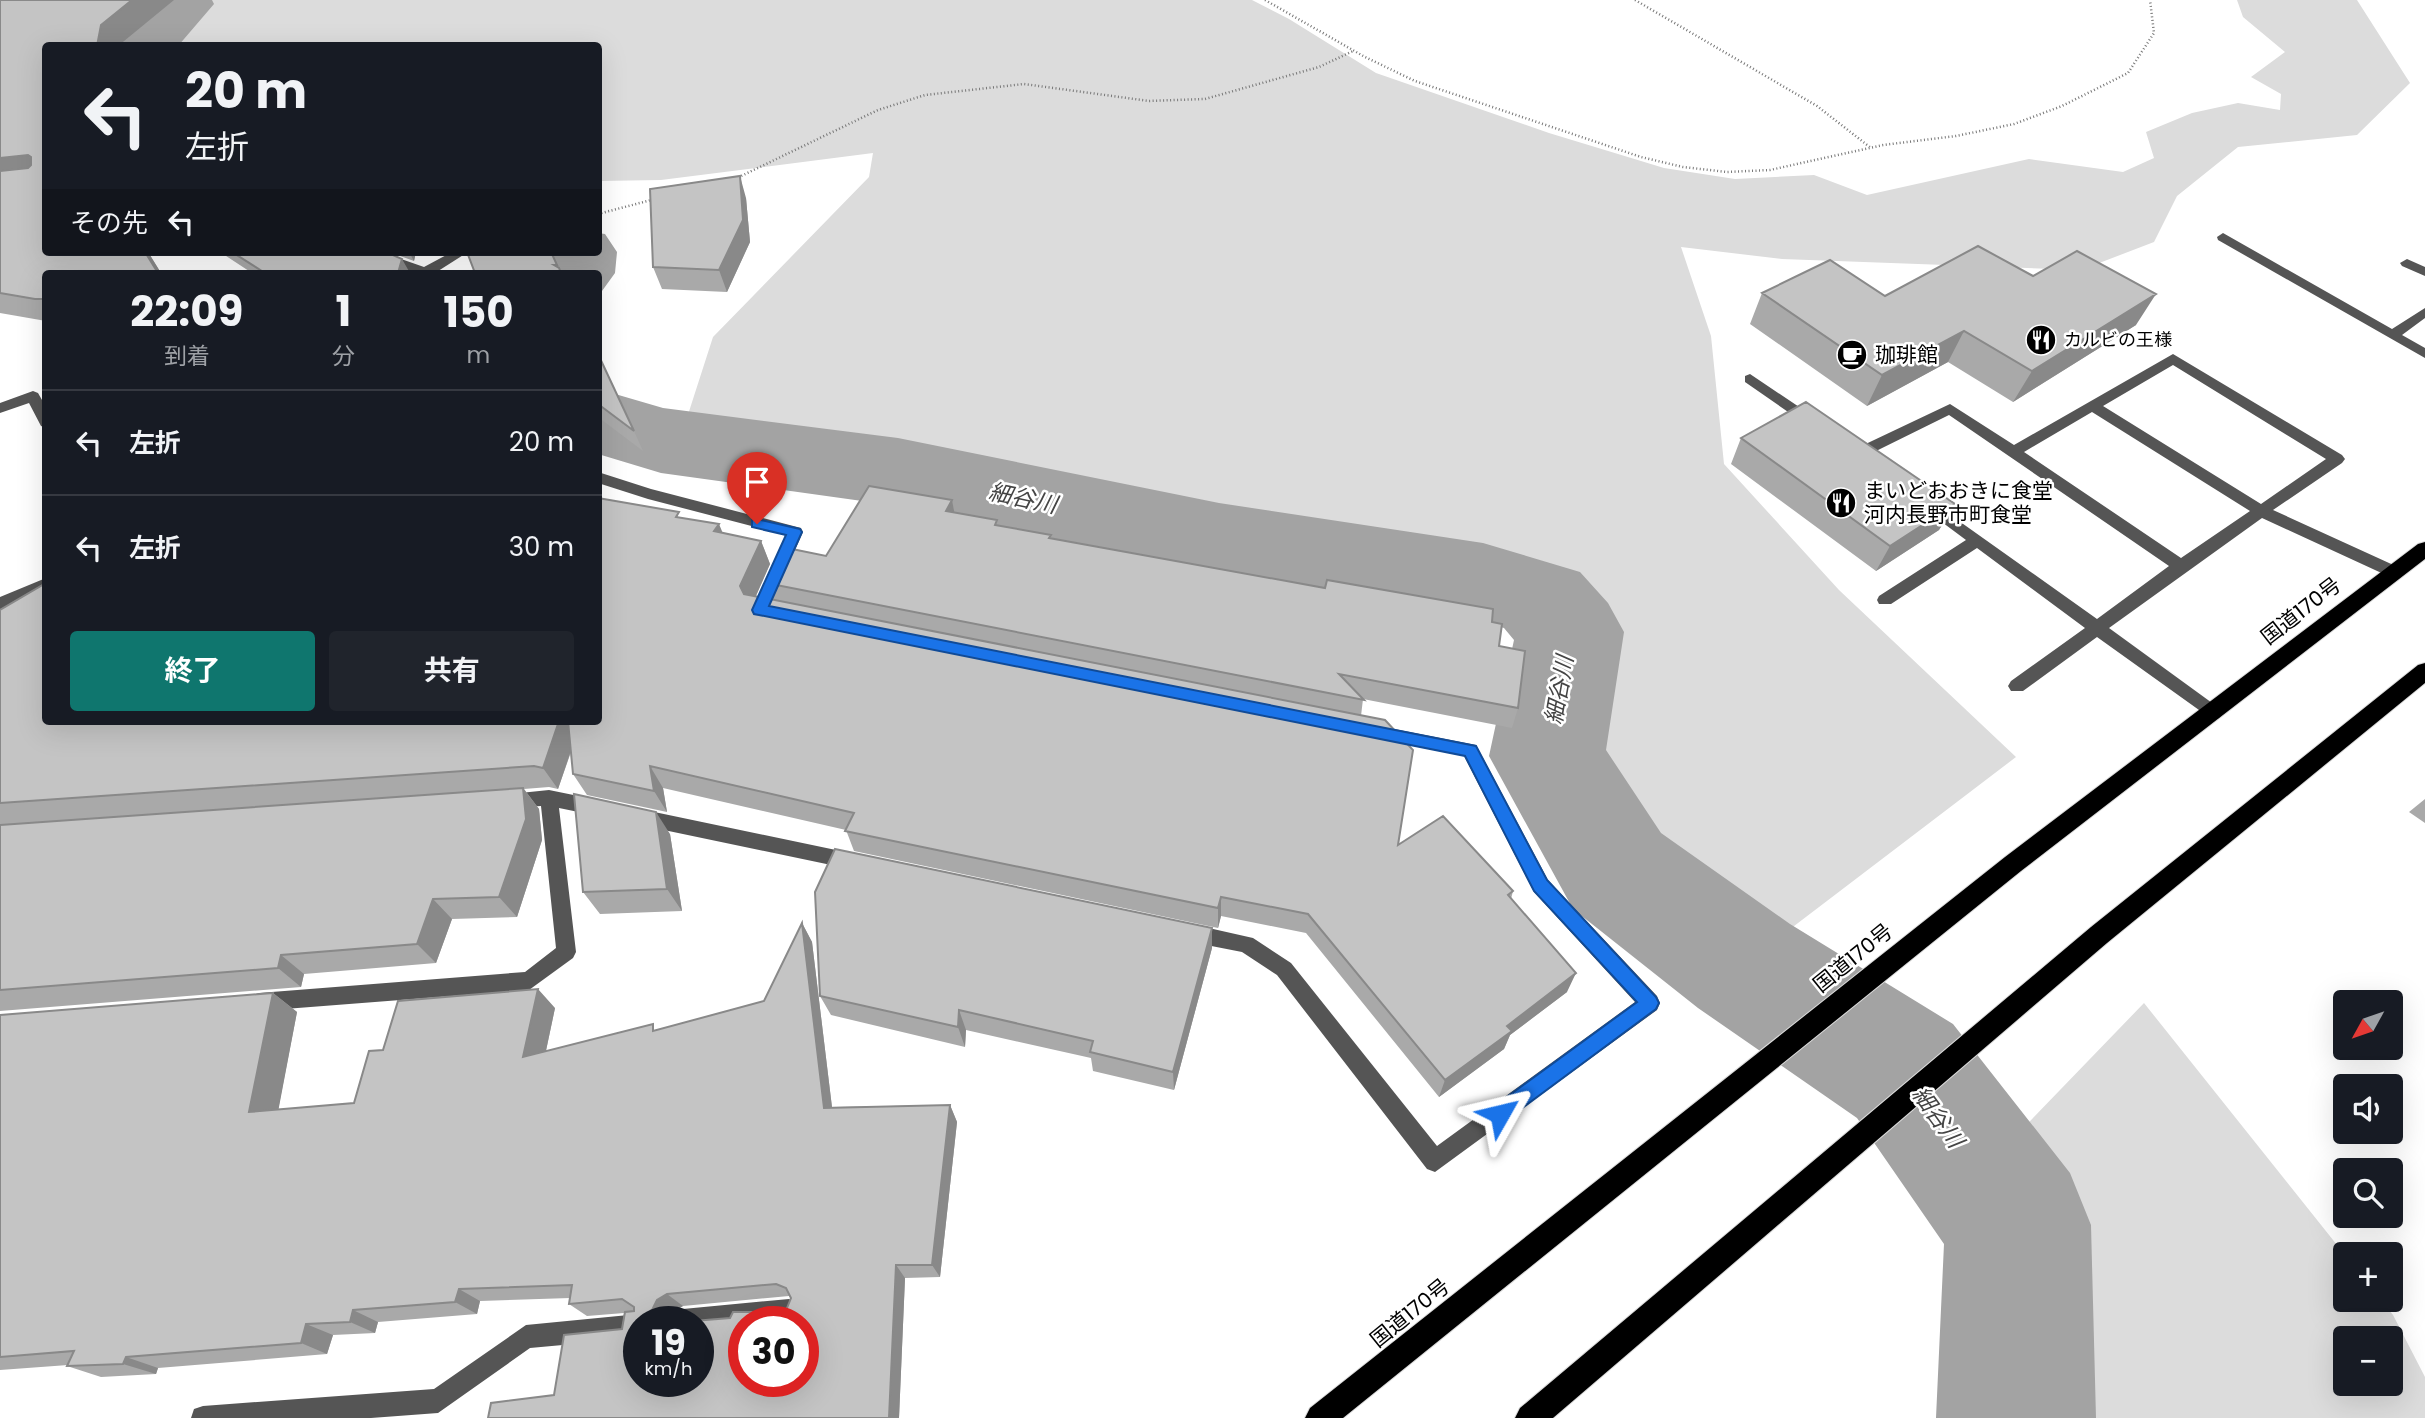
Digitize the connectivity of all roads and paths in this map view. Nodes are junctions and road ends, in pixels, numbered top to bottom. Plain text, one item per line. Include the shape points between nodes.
1 (1265, 0) edge
2 (1635, 0) edge
3 (2150, 0) edge
4 (1353, 51) junction
5 (1872, 148) junction
6 (735, 179) edge
7 (660, 198) edge
8 (602, 213) edge
9 (2223, 237) dead end
10 (380, 256) edge
11 (455, 256) edge
12 (2407, 263) dead end
13 (420, 270) edge
14 (430, 270) edge
15 (2425, 272) edge
16 (2425, 312) edge
17 (2392, 335) junction
18 (2425, 354) edge
19 (1750, 379) dead end
20 (2093, 406) junction
21 (0, 408) edge
22 (42, 415) edge
23 (1826, 431) edge
24 (2013, 452) junction
25 (1880, 470) edge
26 (602, 478) edge
27 (1913, 493) edge
28 (2261, 512) junction
29 (1977, 540) junction
30 (2425, 549) edge
31 (2181, 566) junction
32 (2394, 572) junction
33 (42, 586) edge
34 (1885, 600) dead end
35 (0, 604) edge
36 (782, 615) edge
37 (2097, 627) junction
38 (2425, 671) edge
39 (2017, 686) dead end
40 (2213, 713) junction
41 (1361, 729) edge
42 (549, 797) junction
43 (494, 802) edge
44 (877, 867) edge
45 (1178, 930) edge
46 (237, 1004) edge
47 (623, 1328) edge
48 (203, 1418) edge
49 (1320, 1418) edge
50 (1530, 1418) edge

1 - 4 path
2 - 5 path via 1804,97 1846,124
3 - 5 path via 2154,33 2129,73 2106,86 2014,124
4 - 5 path via 1415,81 1683,167 1770,170
4 - 6 path via 1319,67 1205,99 1149,101 1024,84 925,95 878,110
7 - 8 path
9 - 17 street
10 - 13 street
11 - 14 street
12 - 15 street
16 - 17 street
17 - 18 street
19 - 23 street
20 - 24 street
20 - 28 street
20 - 28 street via 2173,359 2337,459
21 - 22 street via 33,396
24 - 25 street via 1950,409 1853,450
24 - 31 street
26 - 36 street via 795,532 760,610
27 - 29 street
28 - 31 street
28 - 32 street
29 - 34 street
29 - 37 street
30 - 32 highway, 国道170号
31 - 37 street
32 - 40 highway, 国道170号
33 - 35 street
37 - 39 street
37 - 40 street
38 - 50 highway via 2099,934
40 - 49 highway, 国道170号 via 2013,864
41 - 45 street via 1470,750 1541,886 1650,1003 1435,1161 1284,969 1246,944
42 - 43 street
42 - 44 street
42 - 46 street via 565,952 529,981
47 - 48 street via 526,1337 438,1401

